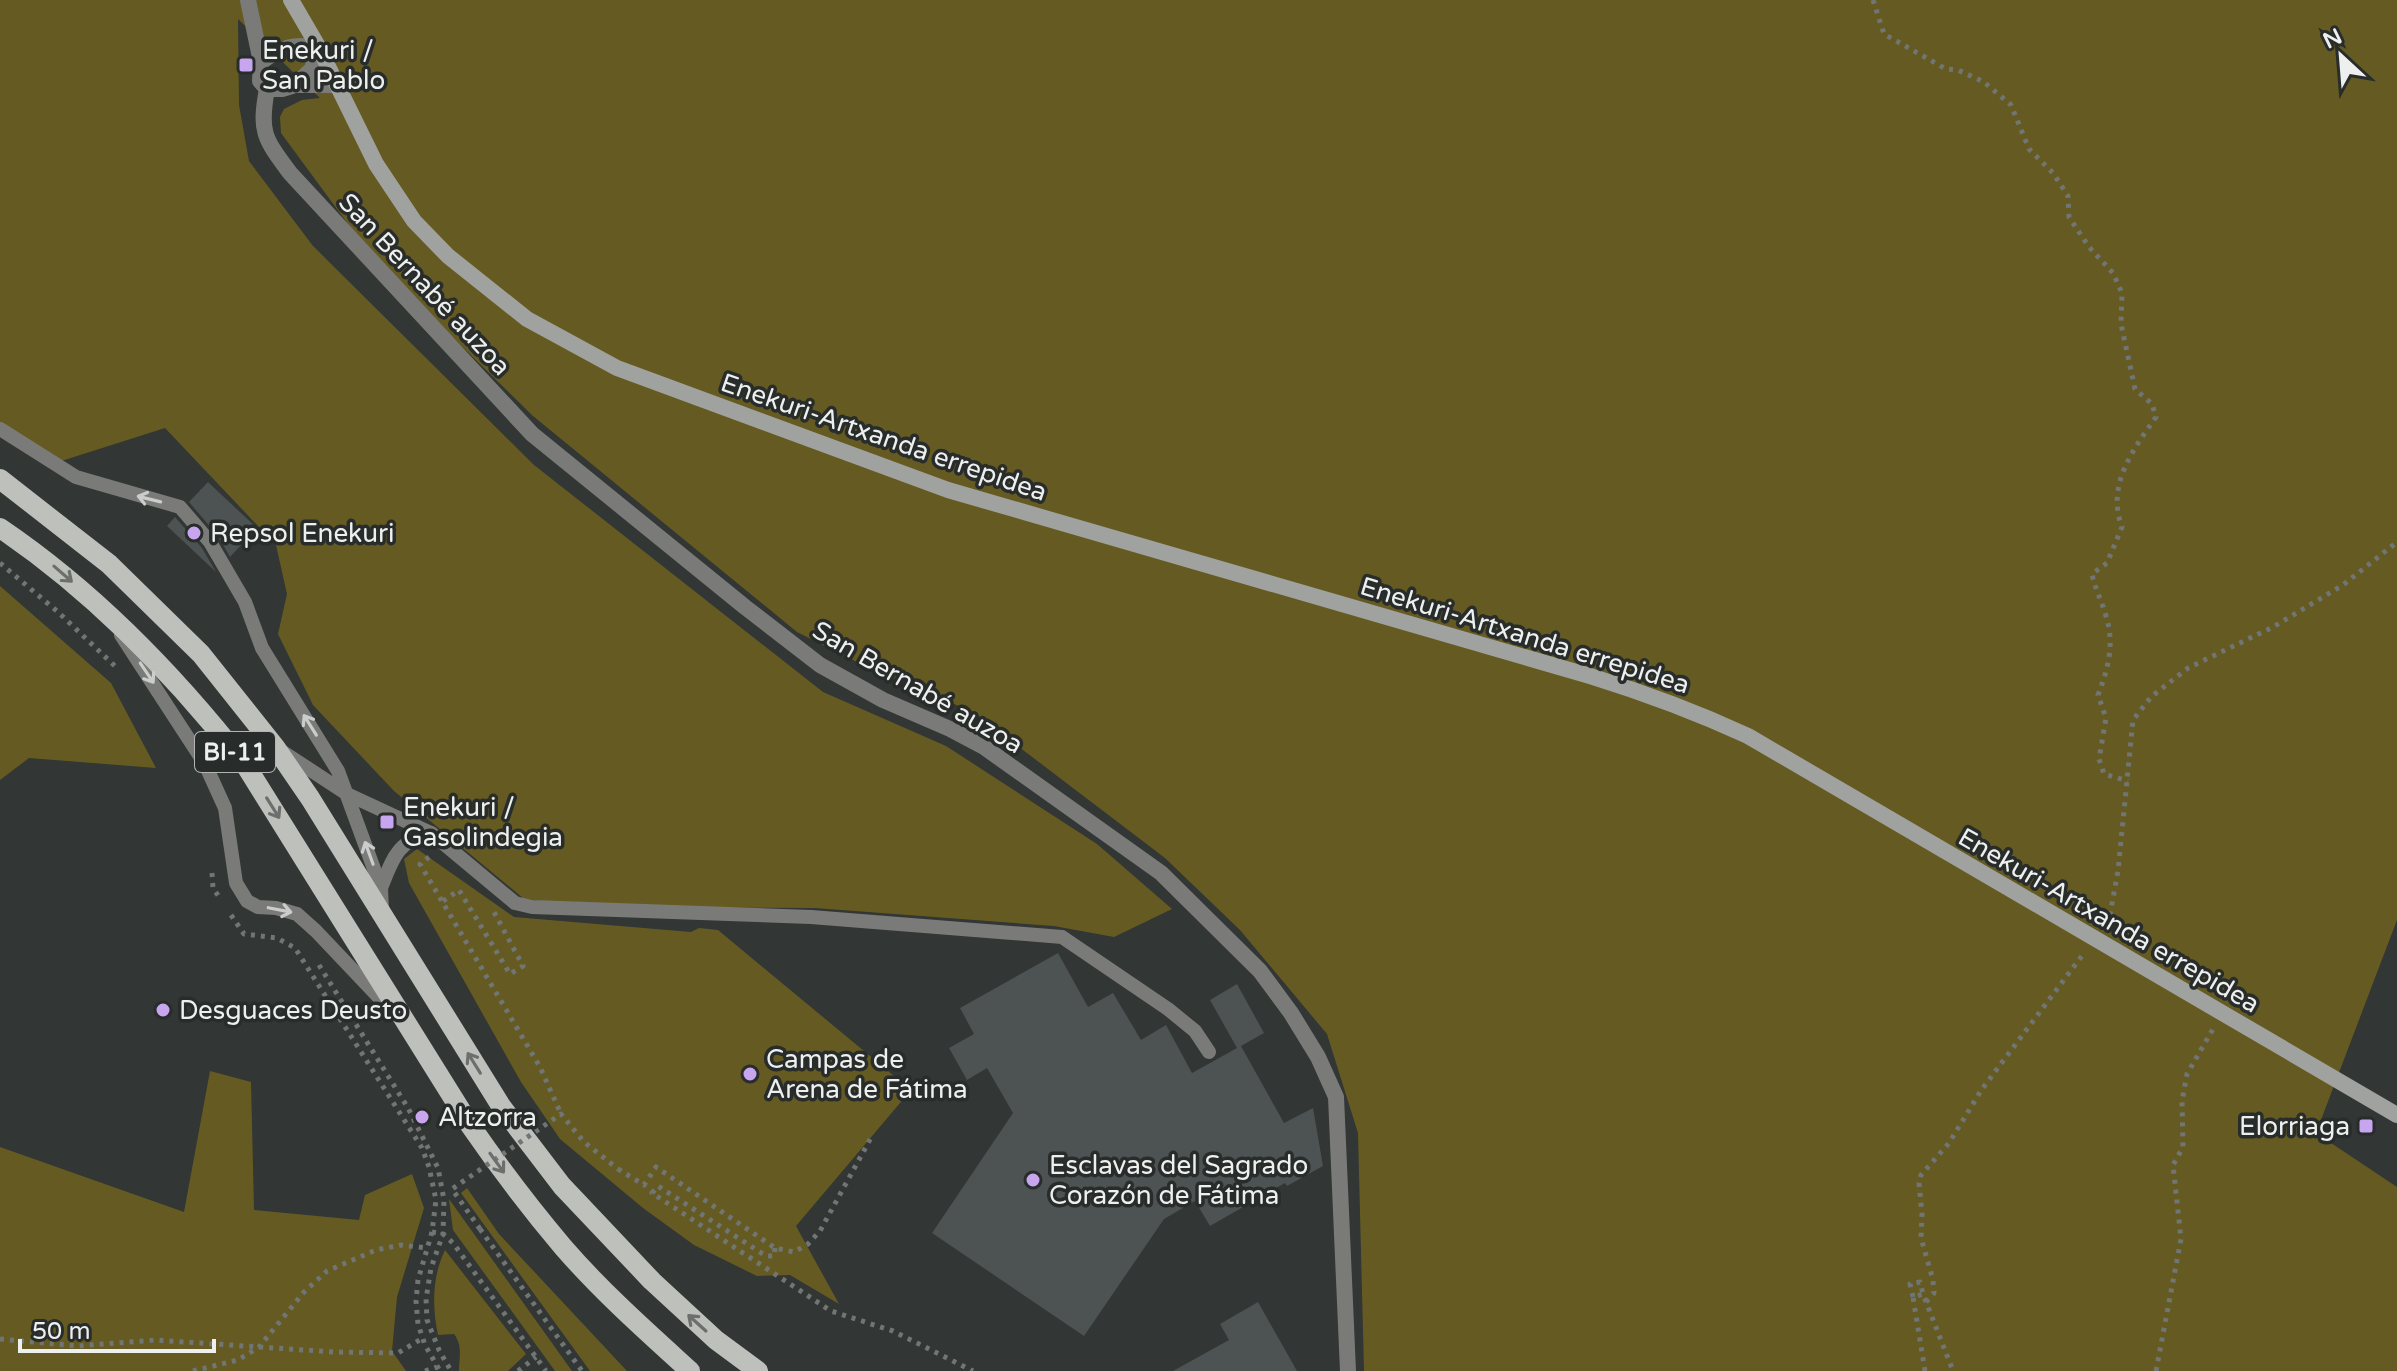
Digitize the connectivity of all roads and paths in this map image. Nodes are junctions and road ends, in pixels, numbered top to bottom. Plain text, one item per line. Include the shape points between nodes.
1 (248, 0) edge
2 (291, 0) edge
3 (1873, 0) edge
4 (319, 48) junction
5 (261, 62) junction
6 (295, 85) junction
7 (337, 85) junction
8 (267, 89) junction
9 (0, 429) edge
10 (0, 479) edge
11 (0, 528) edge
12 (2397, 542) edge
13 (0, 563) edge
14 (104, 608) junction
15 (118, 669) dead end
16 (275, 747) junction
17 (2128, 781) junction
18 (347, 794) junction
19 (431, 833) junction
20 (470, 865) junction
21 (212, 873) dead end
22 (381, 888) junction
23 (221, 900) dead end
24 (443, 901) junction
25 (489, 903) dead end
26 (229, 911) dead end
27 (382, 914) junction
28 (265, 926) dead end
29 (252, 935) junction
30 (2100, 944) junction
31 (316, 961) dead end
32 (2222, 1015) junction
33 (407, 1027) junction
34 (1209, 1052) dead end
35 (561, 1114) junction
36 (2397, 1115) edge
37 (873, 1134) dead end
38 (432, 1232) junction
39 (443, 1234) junction
40 (427, 1248) junction
41 (775, 1248) junction
42 (1923, 1294) junction
43 (1913, 1297) junction
44 (1926, 1302) junction
45 (423, 1338) junction
46 (0, 1339) edge
47 (259, 1347) junction
48 (536, 1357) junction
49 (439, 1369) edge
50 (193, 1371) edge
51 (425, 1371) edge
52 (451, 1371) edge
53 (518, 1371) edge
54 (546, 1371) edge
55 (582, 1371) edge
56 (690, 1371) edge
57 (758, 1371) edge
58 (973, 1371) edge
59 (1348, 1371) edge
60 (1925, 1371) edge
61 (1953, 1371) edge
62 (2156, 1371) edge

1 - 5 street, San Bernabé auzoa
2 - 4 street, Enekuri-Artxanda errepidea
3 - 17 path via 1884,34 1946,69 1984,82 2011,105 2029,149 2068,196 2069,217 2113,273 2122,293 2121,324 2135,389 2152,404 2156,417 2125,462 2117,500 2122,527 2107,563 2092,574 2111,643 2098,695 2106,718 2099,759 2104,774
4 - 5 street via 290,46
4 - 6 street via 312,69
4 - 7 street, Enekuri-Artxanda errepidea
5 - 8 street, San Bernabé auzoa via 260,81
6 - 7 street
6 - 8 street
7 - 30 street, Enekuri-Artxanda errepidea via 376,164 414,221 448,256 527,319 617,368 948,490 1658,697 1748,736
8 - 59 street, San Bernabé auzoa via 261,119 271,148 532,434 820,665 984,747 1161,873 1260,971 1318,1057 1336,1097
18 -> 9 lane via 262,648 238,590 210,542 180,507 76,477
10 - 16 main road, BI-11 via 109,564 201,654
11 -> 14 main road, BI-11
12 - 17 path via 2343,585 2188,668 2151,697 2133,720
13 - 15 path
14 -> 33 main road, BI-11 via 170,675 246,766
14 -> 33 lane via 205,764 225,808 236,883 247,901 297,914
16 - 18 lane
16 - 27 main road, BI-11
17 - 30 path via 2118,871
18 - 19 lane
22 -> 18 lane
19 - 20 lane
19 - 22 lane via 403,845
20 - 24 path via 427,857 420,864
20 - 34 lane via 515,903 532,907 811,917 1062,937 1168,1009 1195,1031
21 - 23 path
22 - 27 lane
24 - 25 path via 459,890 510,974 523,966
24 - 35 path via 540,1067
26 - 29 path via 244,934
57 -> 27 main road, BI-11 via 652,1281 562,1186 501,1106
28 - 29 path
29 - 38 path via 277,938 295,948 422,1148 436,1200
30 - 32 street, Enekuri-Artxanda errepidea
30 - 44 path via 2078,959 1921,1175 1921,1238 1934,1293
31 - 39 path via 408,1108 438,1168
32 - 36 street, Enekuri-Artxanda errepidea
32 - 62 path via 2187,1074 2183,1147 2173,1165 2181,1239
33 -> 56 main road, BI-11 via 537,1216 599,1285
35 - 41 path, bridge via 584,1142 618,1169 644,1185 656,1167
35 - 55 path, bridge via 452,1189
37 - 41 path via 820,1231 794,1252
38 - 39 path
38 - 40 path
39 - 48 path
39 - 52 path via 431,1268 427,1320
40 - 45 path via 416,1301
40 - 47 path via 401,1245 376,1250 327,1271
41 - 58 path via 774,1256 766,1256 658,1186 652,1193 831,1311 893,1331
42 - 43 path
42 - 43 path via 1920,1282 1910,1284
42 - 44 path
43 - 60 path
44 - 61 path
45 - 47 path via 398,1353
45 - 49 path
46 - 47 path via 78,1346 155,1340
47 - 50 path via 238,1360
48 - 53 path
48 - 54 path
49 - 51 path

